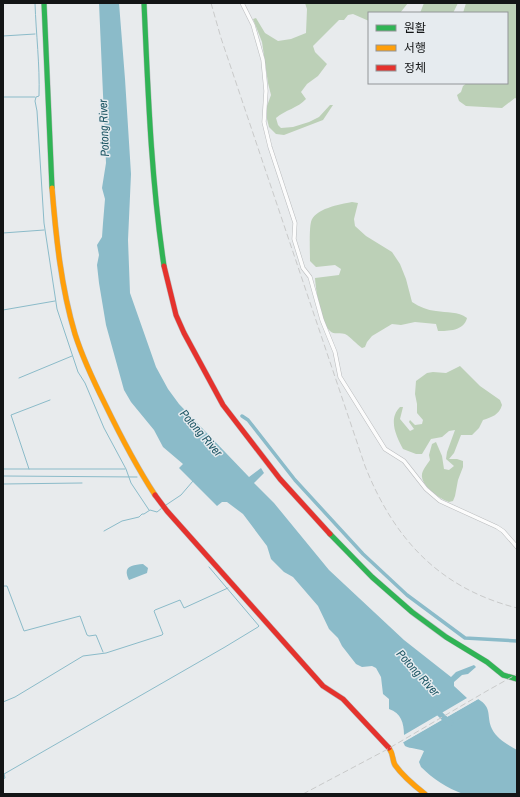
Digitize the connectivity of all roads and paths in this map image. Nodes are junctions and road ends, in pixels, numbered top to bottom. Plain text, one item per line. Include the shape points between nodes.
1 (44, 3) edge
2 (144, 3) edge
3 (242, 3) edge
4 (517, 547) edge
5 (517, 679) edge
6 (425, 794) edge

1 - 6 street via 52,199 67,303 80,349 120,436 167,511 323,686 343,699 370,726 393,753 394,764
2 - 5 street via 151,156 165,271 176,315 184,334 223,405 280,479 372,577 446,638 487,662 503,675
3 - 4 street via 253,26 263,60 266,91 264,122 295,223 294,239 336,352 340,377 385,449 404,461 432,495 497,527

